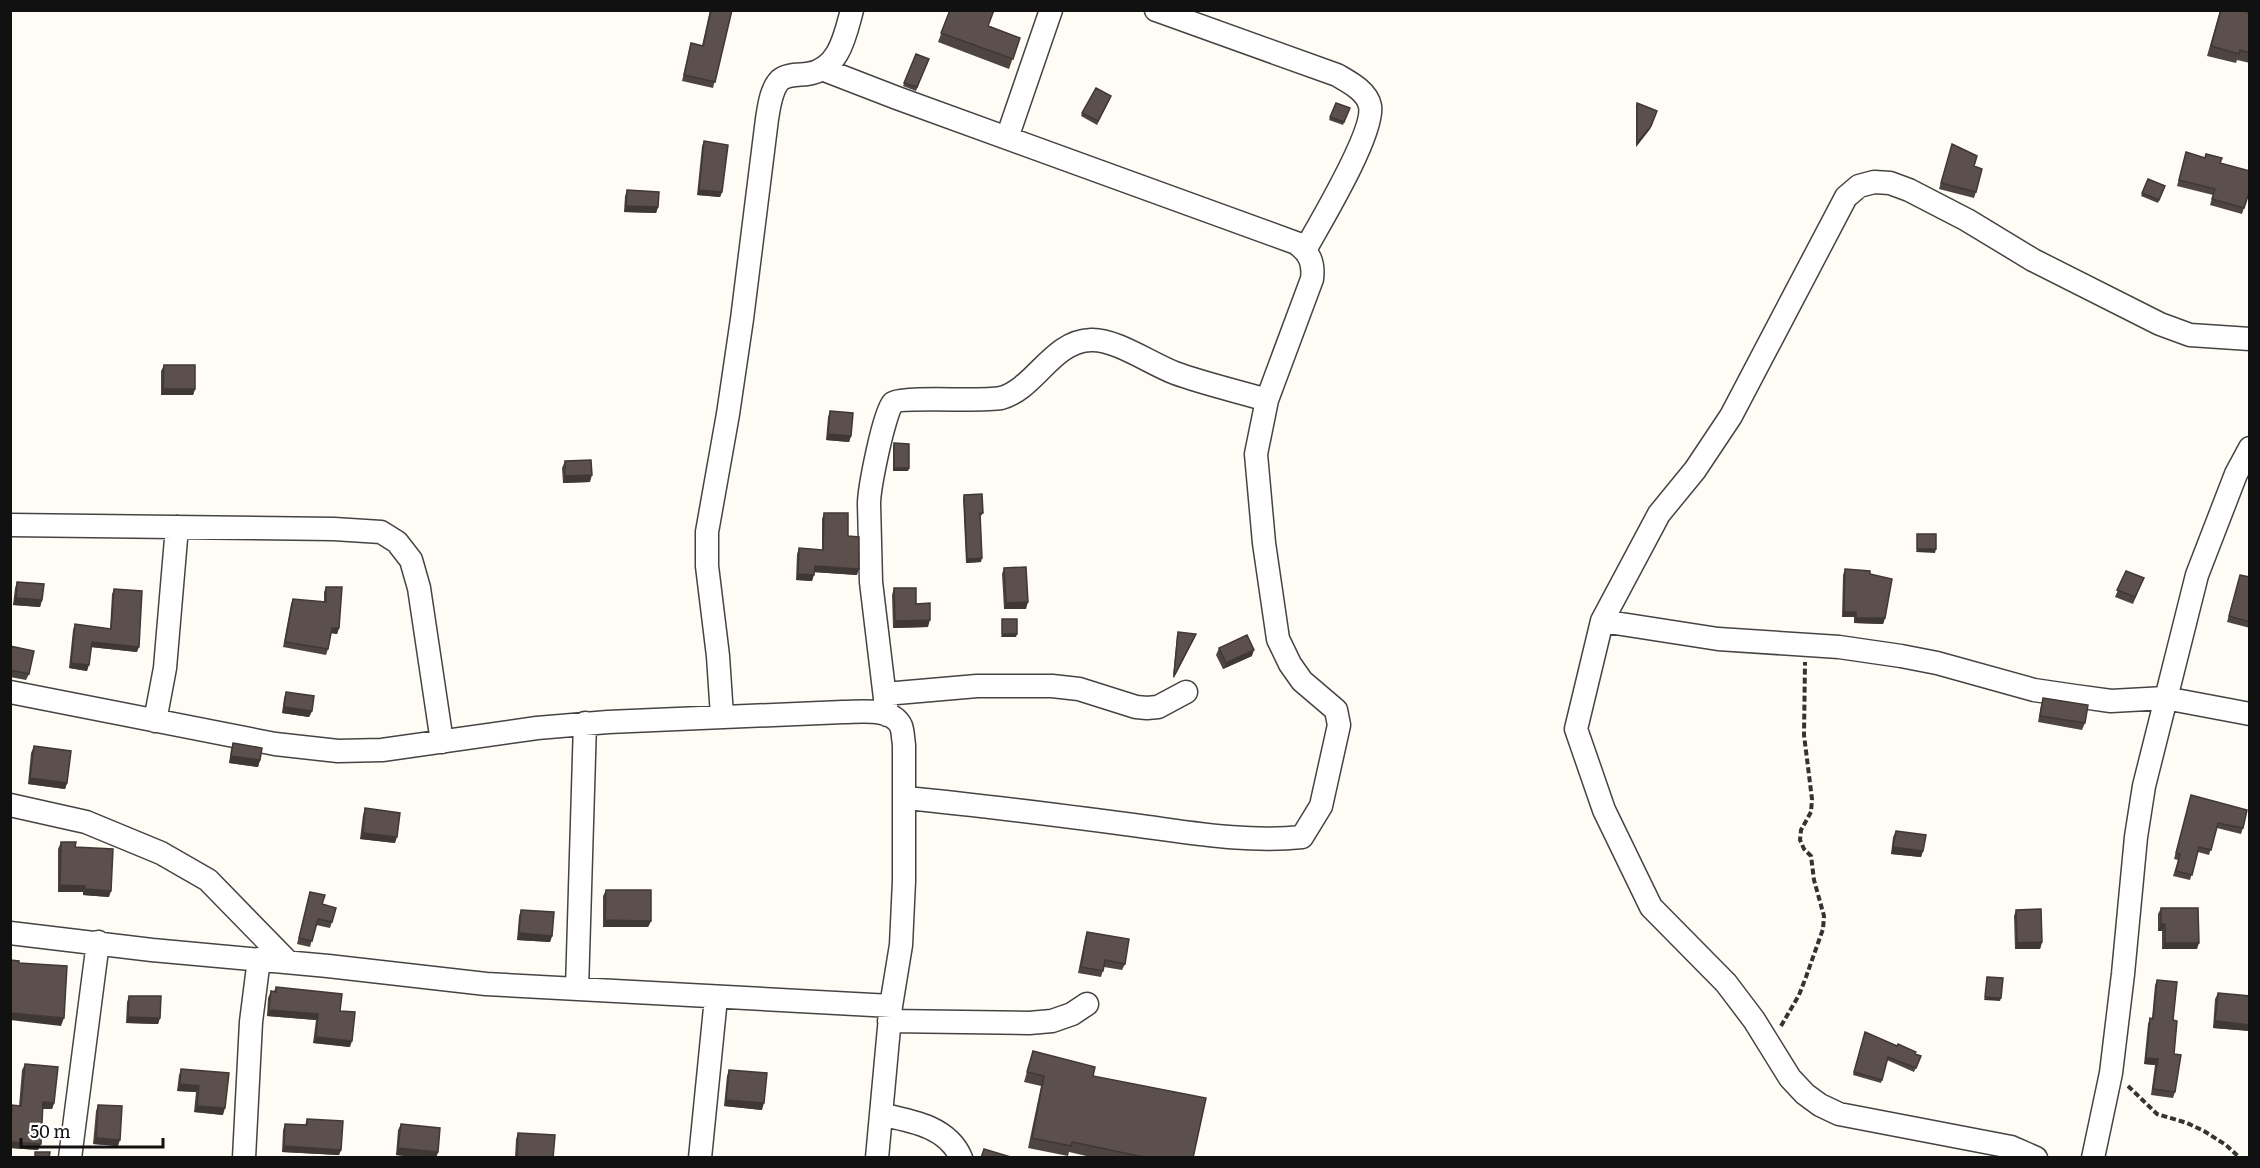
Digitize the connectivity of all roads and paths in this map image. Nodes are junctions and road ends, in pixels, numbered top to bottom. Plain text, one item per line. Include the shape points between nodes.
1 (852, 10) edge
2 (1051, 10) edge
3 (1156, 10) edge
4 (822, 69) junction
5 (1007, 138) junction
6 (1305, 250) junction
7 (2250, 339) edge
8 (1267, 400) junction
9 (2250, 448) edge
10 (10, 525) edge
11 (177, 527) junction
12 (1602, 621) junction
13 (1806, 645) junction
14 (10, 692) edge
15 (1186, 692) dead end
16 (2165, 698) junction
17 (886, 705) junction
18 (2250, 714) edge
19 (722, 716) junction
20 (155, 721) junction
21 (585, 723) junction
22 (442, 742) junction
23 (905, 798) junction
24 (10, 805) edge
25 (10, 933) edge
26 (98, 942) junction
27 (259, 959) junction
28 (288, 962) junction
29 (577, 989) junction
30 (716, 998) junction
31 (1087, 1004) dead end
32 (890, 1014) junction
33 (1770, 1045) junction
34 (2111, 1073) junction
35 (883, 1115) junction
36 (70, 1158) edge
37 (244, 1158) edge
38 (700, 1158) edge
39 (877, 1158) edge
40 (961, 1158) edge
41 (2036, 1158) edge
42 (2093, 1158) edge
43 (2240, 1158) edge

1 - 4 street via 844,41 834,60
2 - 5 street
3 - 6 street via 1337,75 1359,88 1370,104 1370,117 1350,167
4 - 5 street
4 - 19 street via 781,80 766,119 739,340 706,532
5 - 6 street via 1296,243
6 - 8 street via 1311,259 1312,279
7 - 12 street via 2190,335 2160,324 2033,260 1909,190 1890,183 1859,186 1846,197 1731,416 1659,514
8 - 17 street via 1179,374 1114,345 1090,339 1057,354 1003,397 895,401 888,414 869,492 871,582
8 - 23 street via 1256,454 1278,639 1302,681 1339,716 1321,806 1302,837 1222,836
9 - 16 street via 2196,575
10 - 11 street
11 - 20 street via 165,668
11 - 22 street via 381,532 397,542 411,560 419,588
12 - 13 street via 1718,639
12 - 33 street via 1576,729 1604,810 1651,907 1726,983
13 - 16 street via 1910,657 2034,690 2111,702
13 - 33 path via 1804,735 1812,799 1800,840 1811,856 1824,916 1823,929 1799,995
14 - 20 street
15 - 17 street via 1147,708 1079,689 977,686
16 - 18 street
16 - 34 street via 2138,827
17 - 19 street via 879,713
17 - 23 street via 901,726
19 - 21 street
20 - 22 street via 338,752
21 - 22 street
21 - 29 street
23 - 32 street via 901,945
24 - 28 street via 86,822 161,853 208,880
25 - 26 street
26 - 27 street
26 - 36 street
27 - 28 street
27 - 37 street via 251,1022
28 - 29 street via 486,984
29 - 30 street
30 - 32 street
30 - 38 street
31 - 32 street via 1052,1021 1029,1023
32 - 35 street
33 - 41 street via 1790,1078 1820,1105 1839,1113 2011,1146
34 - 42 street
34 - 43 path via 2157,1114 2204,1131
35 - 39 street
35 - 40 street via 932,1128 958,1149

